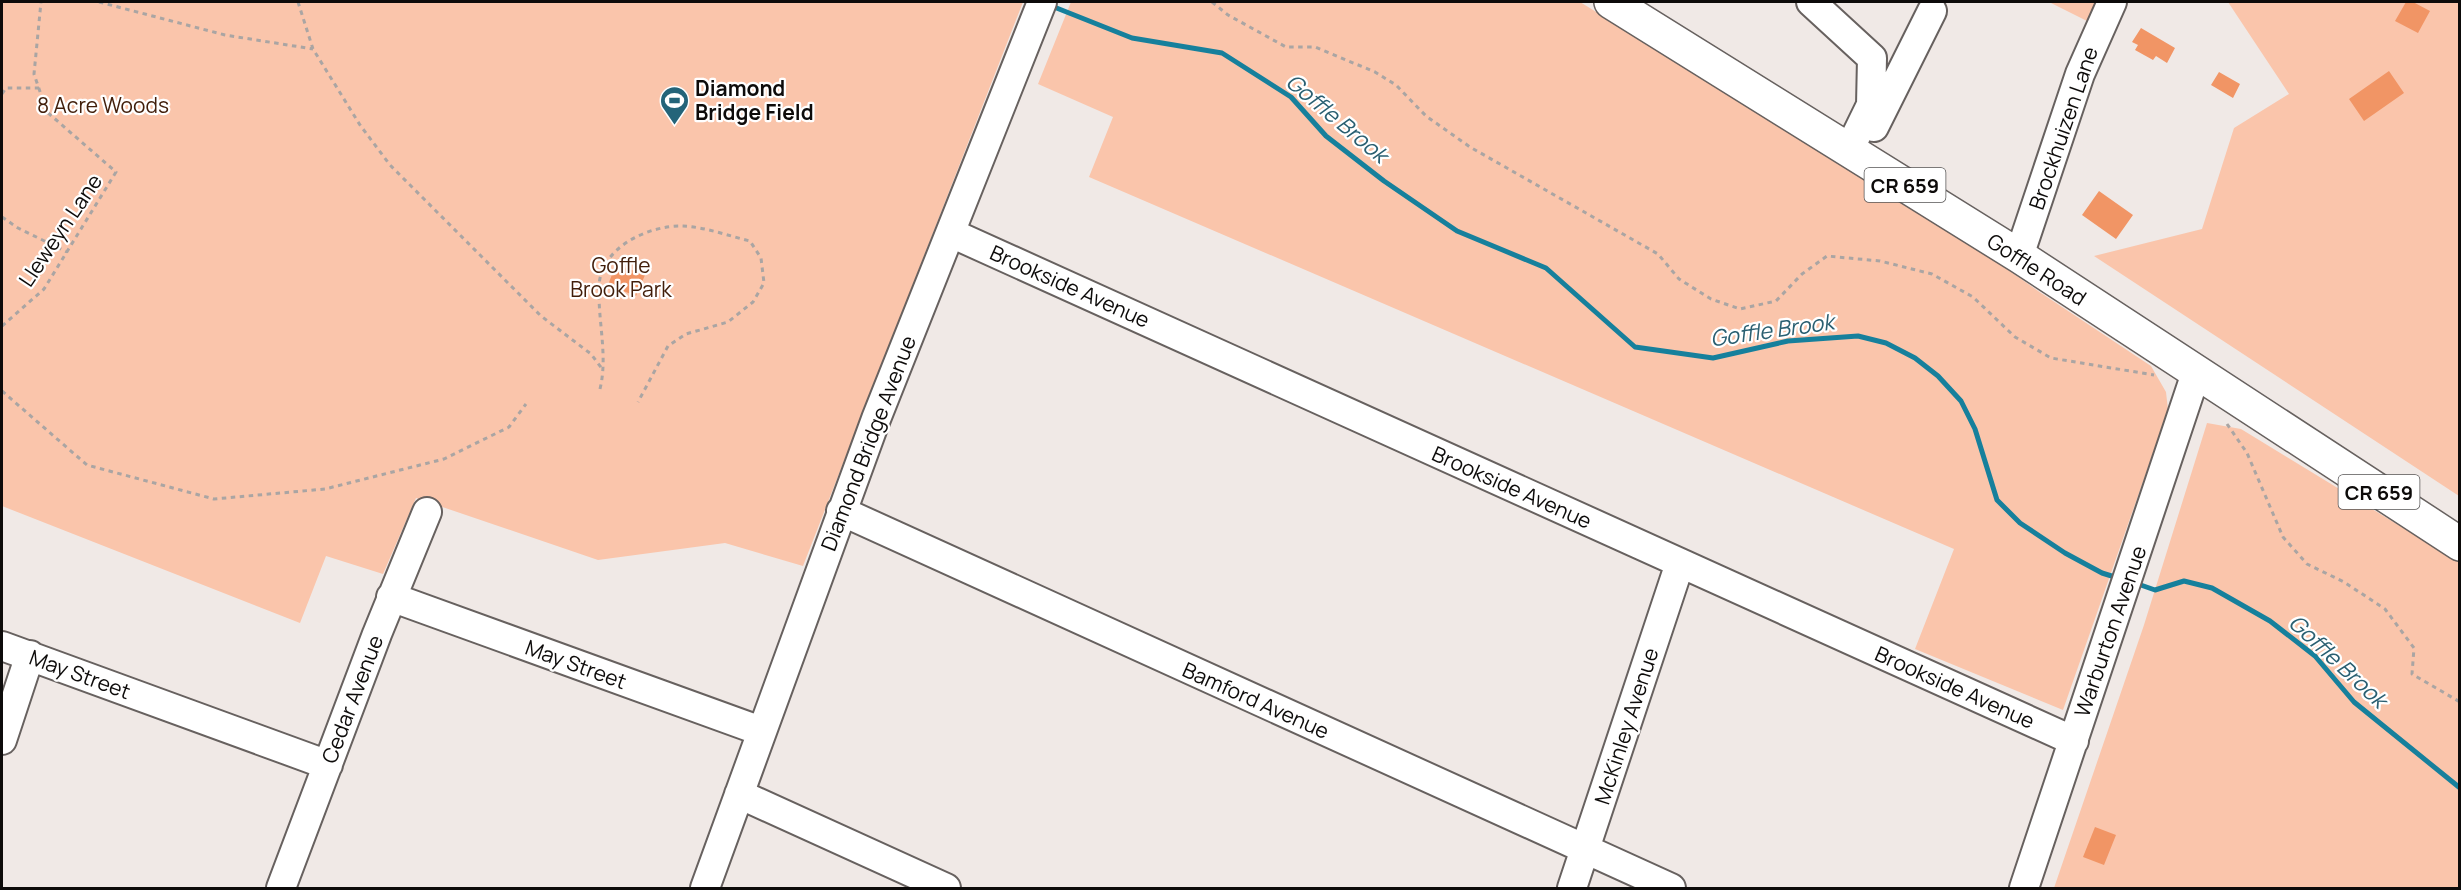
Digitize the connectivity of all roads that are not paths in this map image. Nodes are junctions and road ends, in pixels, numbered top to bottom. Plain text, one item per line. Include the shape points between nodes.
1 (1042, 2) edge
2 (1611, 2) edge
3 (1811, 2) edge
4 (2112, 2) edge
5 (1932, 11) dead end
6 (1854, 153) junction
7 (951, 232) junction
8 (2019, 256) junction
9 (2196, 374) junction
10 (841, 511) junction
11 (427, 512) dead end
12 (2460, 544) edge
13 (1680, 563) junction
14 (391, 597) junction
15 (2, 645) edge
16 (30, 656) junction
17 (761, 731) junction
18 (2, 740) edge
19 (2074, 741) junction
20 (328, 765) junction
21 (739, 794) junction
22 (1585, 849) junction
23 (281, 888) edge
24 (705, 888) edge
25 (946, 888) edge
26 (1572, 888) edge
27 (1671, 888) edge
28 (2024, 888) edge

1 - 7 street, Diamond Bridge Avenue
2 - 6 main road, Goffle Road / CR 659
3 - 6 street via 1872,58 1871,105
4 - 8 street, Brockhuizen Lane via 2080,74
5 - 6 street
6 - 8 main road, Goffle Road / CR 659
7 - 10 street, Diamond Bridge Avenue
7 - 13 street, Brookside Avenue
8 - 9 main road, Goffle Road / CR 659
9 - 12 main road, Goffle Road / CR 659
9 - 19 street, Warburton Avenue
10 - 17 street, Diamond Bridge Avenue
10 - 22 street, Bamford Avenue
11 - 14 street, Cedar Avenue
13 - 19 street, Brookside Avenue
13 - 22 street, McKinley Avenue
14 - 17 street, May Street
14 - 20 street, Cedar Avenue
15 - 16 street, May Street
16 - 18 street
16 - 20 street, May Street
17 - 21 street, Diamond Bridge Avenue
19 - 28 street, Warburton Avenue
20 - 23 street, Cedar Avenue
21 - 24 street, Diamond Bridge Avenue
21 - 25 street
22 - 26 street, McKinley Avenue
22 - 27 street, Bamford Avenue

